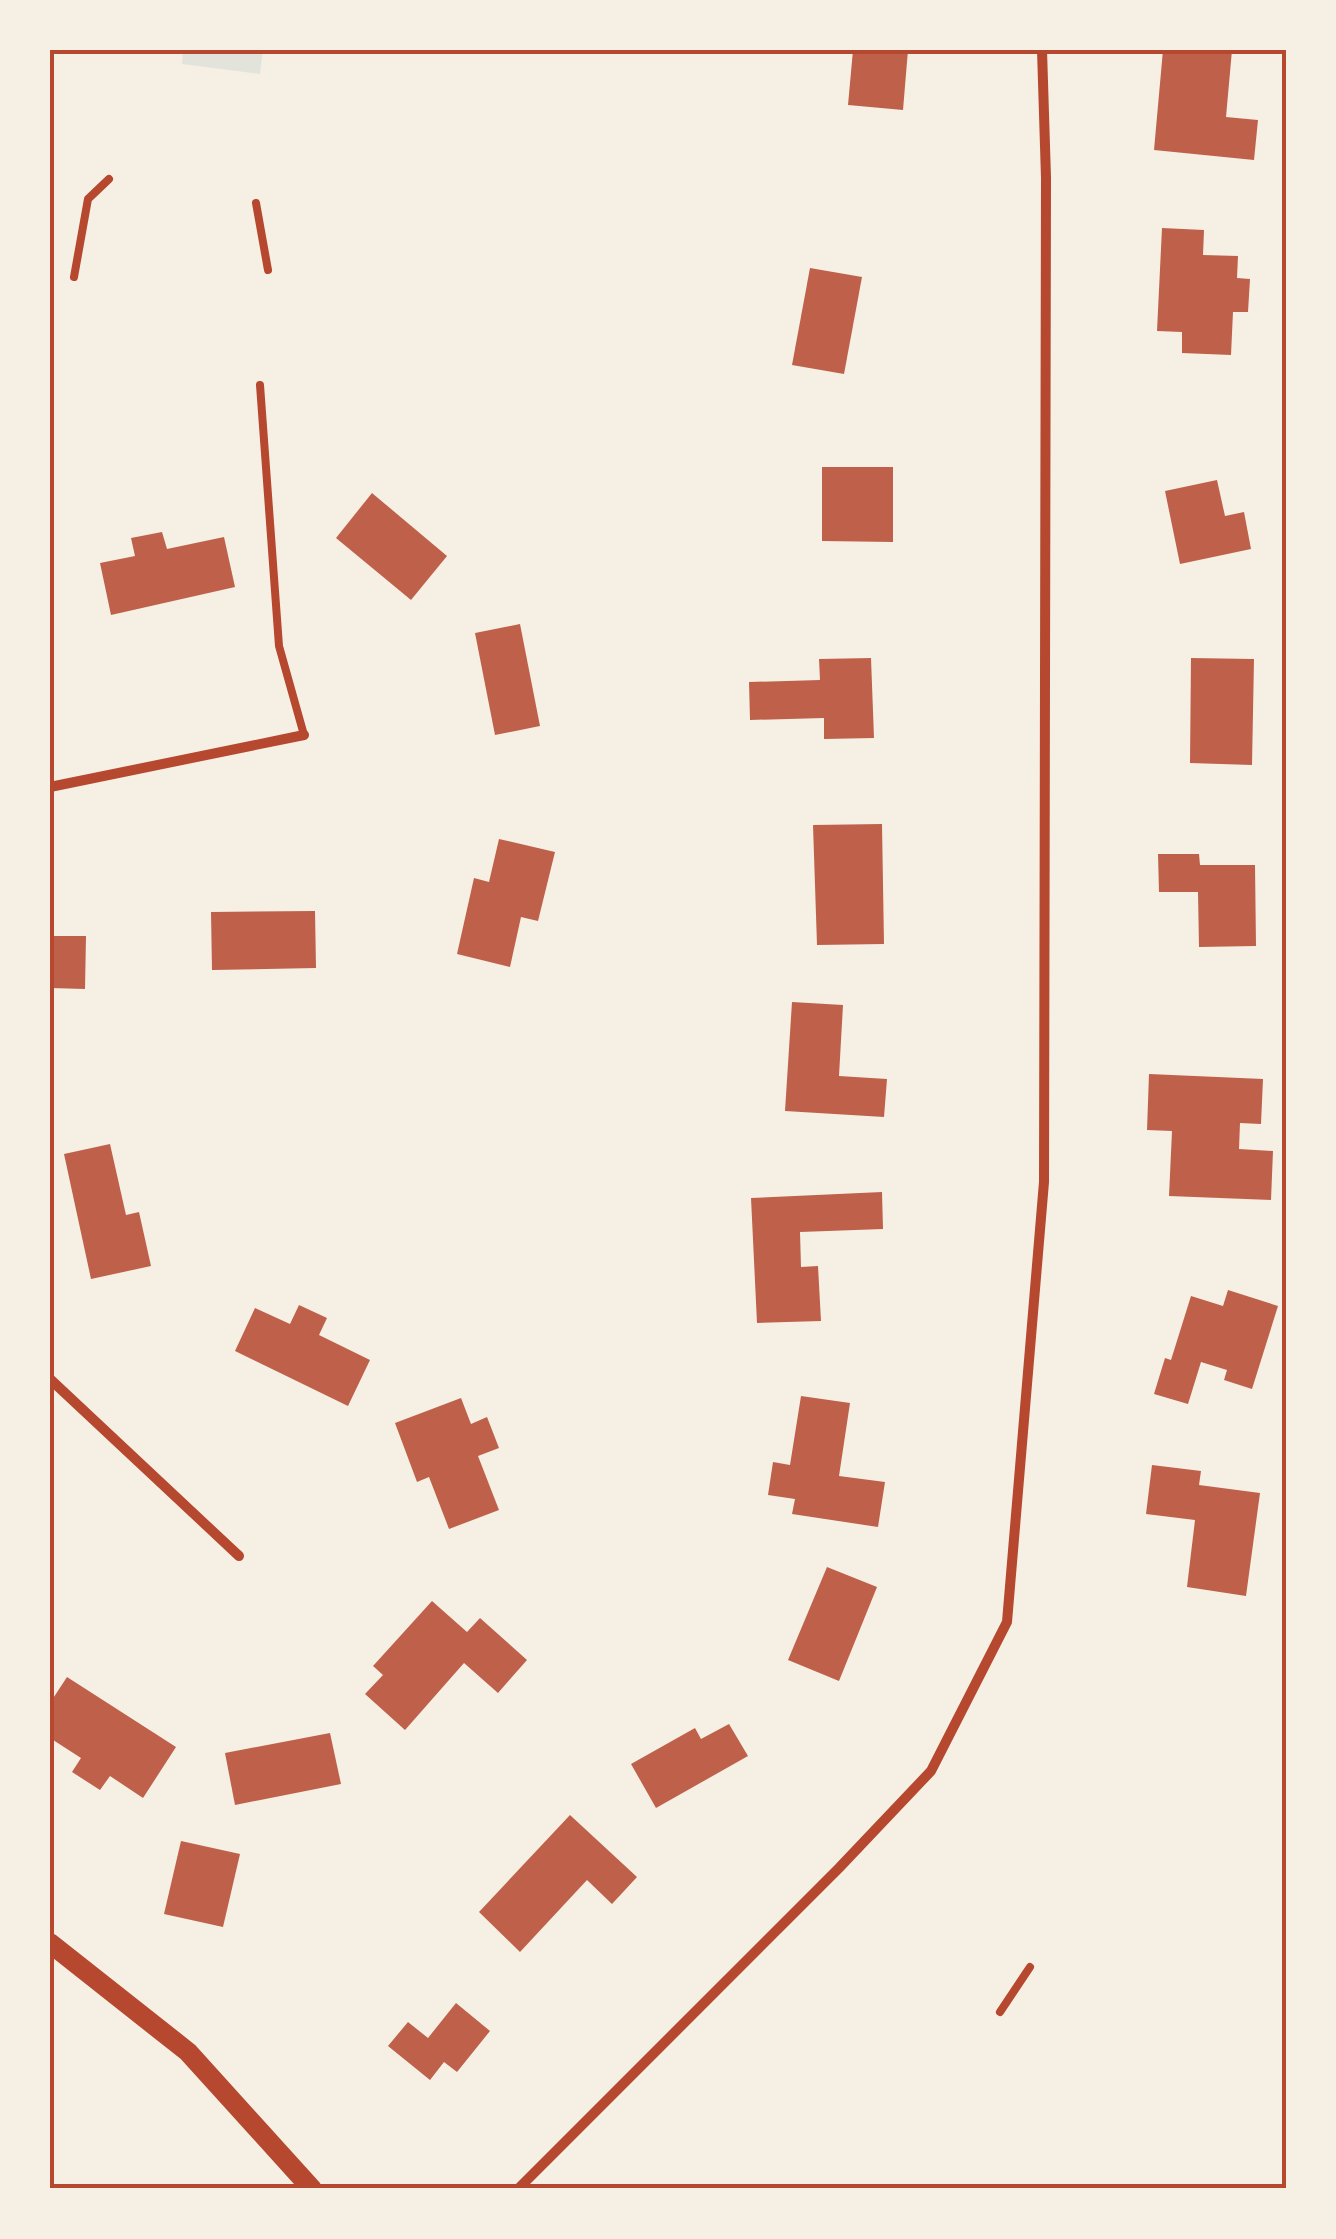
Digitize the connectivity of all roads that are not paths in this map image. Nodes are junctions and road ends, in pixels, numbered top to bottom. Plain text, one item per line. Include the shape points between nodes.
1 (1042, 50) edge
2 (109, 179) dead end
3 (256, 203) dead end
4 (268, 270) dead end
5 (74, 277) dead end
6 (260, 385) dead end
7 (304, 735) joint
8 (50, 788) edge
9 (50, 1379) edge
10 (239, 1556) dead end
11 (50, 1943) edge
12 (1030, 1967) dead end
13 (1000, 2012) dead end
14 (312, 2189) edge
15 (518, 2189) edge

1 - 15 street via 1044,1182 1008,1622 931,1771
2 - 5 lane via 88,199
3 - 4 lane
6 - 7 lane via 279,646
7 - 8 street
9 - 10 street
11 - 14 main road via 188,2052
12 - 13 lane

